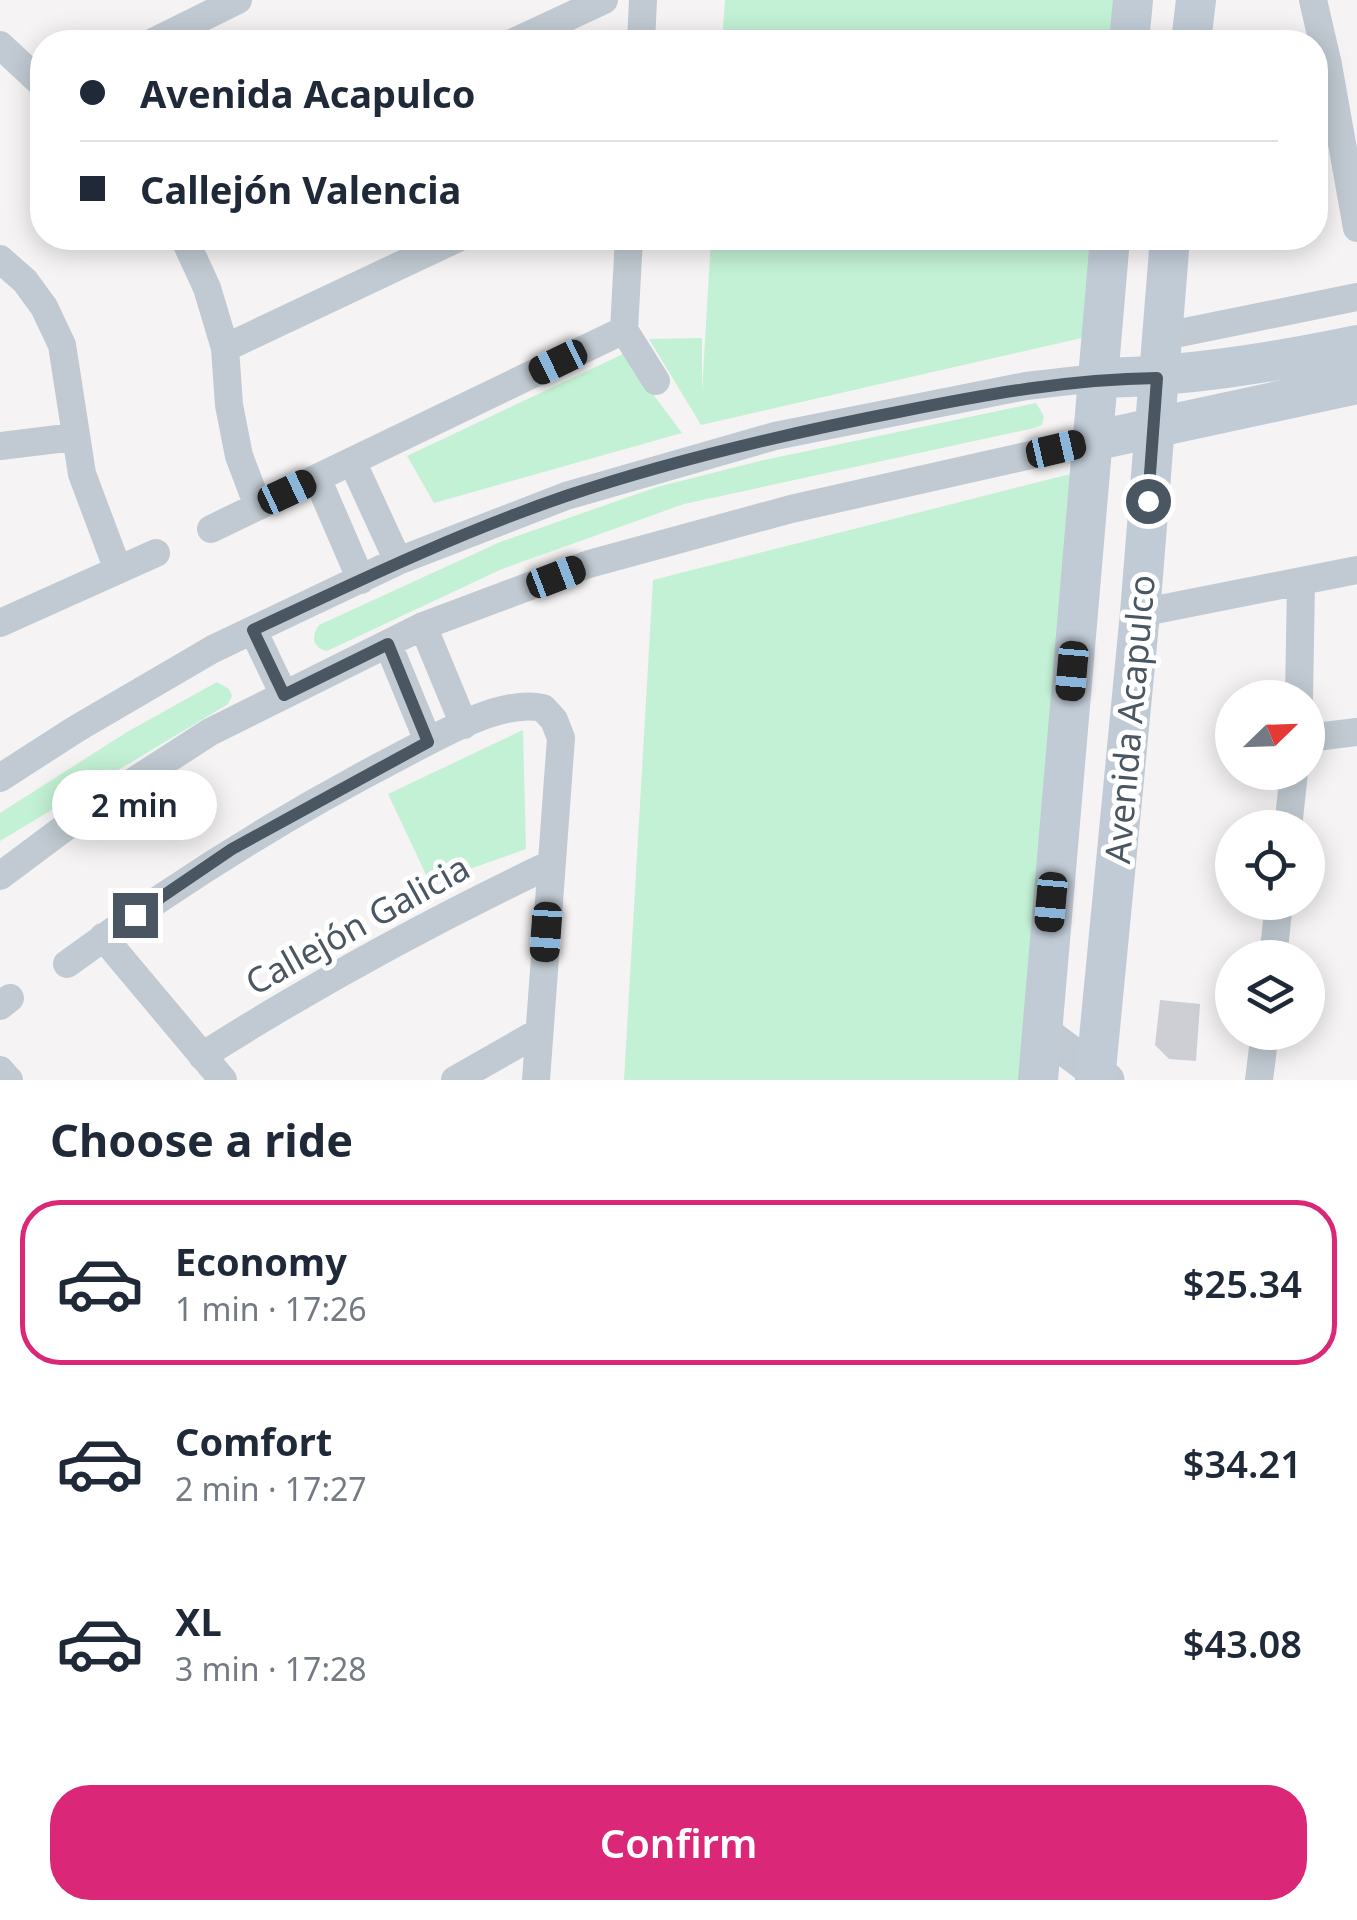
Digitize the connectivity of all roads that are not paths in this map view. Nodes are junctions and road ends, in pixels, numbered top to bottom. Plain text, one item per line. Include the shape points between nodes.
1 (238, 0) edge
2 (604, 0) edge
3 (644, 0) edge
4 (1196, 0) edge
5 (1313, 0) edge
6 (177, 30) edge
7 (540, 30) edge
8 (641, 30) edge
9 (1192, 30) edge
10 (1320, 30) edge
11 (0, 45) edge
12 (1328, 66) edge
13 (30, 73) edge
14 (1357, 228) edge
15 (190, 250) edge
16 (433, 250) edge
17 (627, 250) edge
18 (1109, 250) edge
19 (1169, 250) edge
20 (0, 259) edge
21 (12, 283) edge
22 (1357, 297) edge
23 (624, 330) junction
24 (1160, 338) junction
25 (1357, 344) edge
26 (225, 348) junction
27 (1096, 378) junction
28 (1157, 378) junction
29 (656, 381) dead end
30 (1357, 384) edge
31 (1153, 426) junction
32 (74, 438) junction
33 (1093, 440) junction
34 (0, 446) edge
35 (352, 461) junction
36 (317, 478) junction
37 (258, 506) junction
38 (211, 529) dead end
39 (156, 554) dead end
40 (398, 561) junction
41 (118, 570) junction
42 (1357, 570) edge
43 (361, 580) junction
44 (1301, 582) junction
45 (1140, 614) junction
46 (0, 623) edge
47 (423, 626) junction
48 (253, 630) junction
49 (388, 644) junction
50 (1299, 680) edge
51 (284, 695) junction
52 (464, 725) junction
53 (1357, 732) edge
54 (1325, 736) edge
55 (428, 742) junction
56 (0, 778) edge
57 (550, 864) junction
58 (0, 876) edge
59 (103, 938) junction
60 (67, 964) dead end
61 (539, 1032) junction
62 (1044, 1033) junction
63 (1262, 1050) edge
64 (202, 1056) junction
65 (0, 1070) edge
66 (1099, 1077) edge
67 (9, 1080) edge
68 (223, 1080) edge
69 (455, 1080) edge
70 (536, 1080) edge
71 (1038, 1080) edge
72 (1259, 1080) edge

1 - 6 street
2 - 7 street
3 - 8 street
4 - 9 main road
5 - 10 street
11 - 13 street
12 - 14 street
15 - 26 street
16 - 26 street
17 - 23 street
18 - 27 main road, Avenida Acapulco
19 - 24 main road, Avenida Acapulco
20 - 21 street
21 - 32 street via 44,308 62,345
22 - 24 street
23 - 29 street
23 - 35 street
24 - 28 main road, Avenida Acapulco
25 - 28 main road
26 - 37 street via 239,456
27 - 28 main road
27 - 33 main road, Avenida Acapulco
27 - 40 street via 775,436 566,496
28 - 31 main road, Avenida Acapulco
30 - 31 main road
31 - 33 main road
31 - 45 main road, Avenida Acapulco
32 - 34 street
32 - 41 street
33 - 47 street via 791,509 589,564
33 - 62 main road, Avenida Acapulco
35 - 36 street
35 - 40 street
36 - 37 street
36 - 43 street
37 - 38 street
39 - 41 street
40 - 43 street
41 - 46 street
42 - 44 street
43 - 48 street
44 - 45 street
44 - 50 street
45 - 66 main road, Avenida Acapulco
47 - 49 street
47 - 52 street
48 - 51 street
48 - 56 street
49 - 51 street
49 - 55 street
51 - 58 street via 210,732
52 - 55 street
52 - 57 street via 524,706 543,708 554,720 560,738
53 - 54 street
55 - 59 street via 232,849
57 - 61 street
57 - 64 street, Callejón Galicia via 430,922
59 - 60 street
59 - 64 street
61 - 69 street
61 - 70 street
62 - 66 street
62 - 71 main road, Avenida Acapulco
63 - 72 street
64 - 68 street
65 - 67 street

